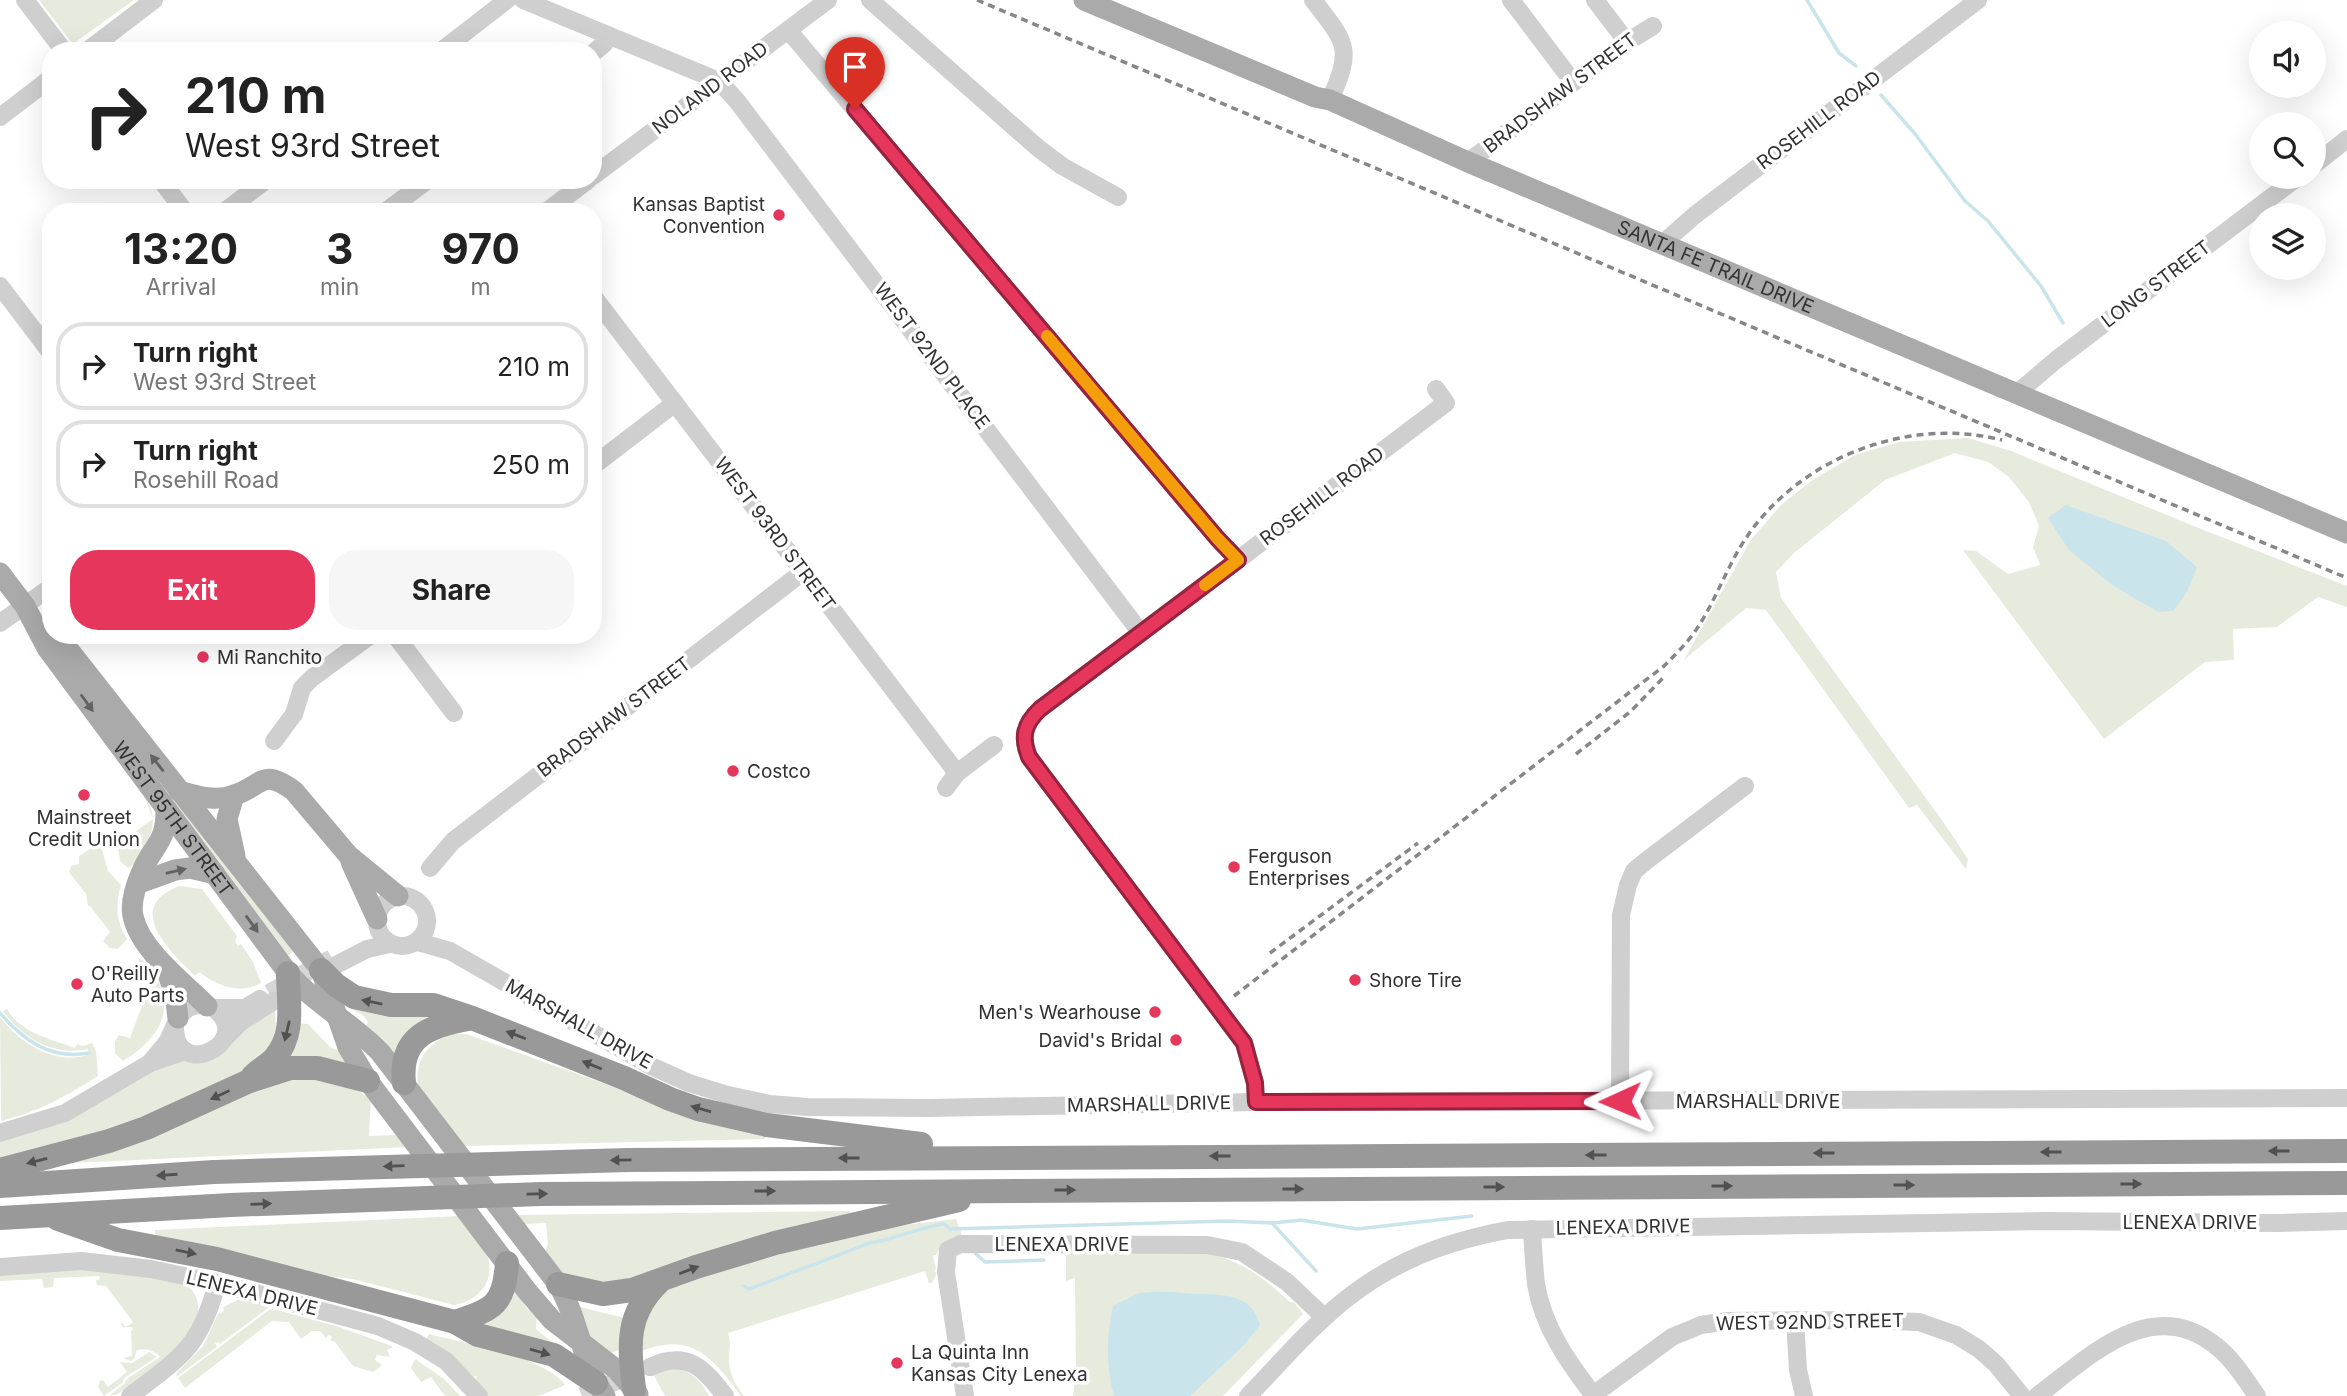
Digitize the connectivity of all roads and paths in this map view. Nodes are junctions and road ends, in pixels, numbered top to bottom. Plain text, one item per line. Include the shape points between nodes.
1 (25, 0) edge
2 (154, 0) edge
3 (507, 0) edge
4 (523, 0) edge
5 (828, 0) edge
6 (870, 0) edge
7 (1084, 0) edge
8 (1313, 0) edge
9 (1511, 0) edge
10 (1595, 0) edge
11 (1978, 0) edge
12 (1653, 26) dead end
13 (788, 30) junction
14 (608, 35) junction
15 (57, 42) edge
16 (99, 42) edge
17 (453, 42) edge
18 (1627, 42) junction
19 (602, 46) edge
20 (719, 80) junction
21 (1573, 82) junction
22 (42, 86) edge
23 (1330, 100) junction
24 (0, 117) edge
25 (2347, 139) edge
26 (2326, 156) edge
27 (1468, 162) junction
28 (602, 169) edge
29 (254, 189) edge
30 (416, 189) edge
31 (576, 189) edge
32 (2282, 189) edge
33 (1118, 197) dead end
34 (236, 203) edge
35 (397, 203) edge
36 (558, 203) edge
37 (1662, 244) junction
38 (0, 286) edge
39 (602, 308) edge
40 (42, 341) edge
41 (1436, 390) dead end
42 (2016, 394) junction
43 (675, 403) junction
44 (602, 459) edge
45 (2347, 533) edge
46 (1238, 560) junction
47 (804, 571) junction
48 (0, 573) edge
49 (42, 594) edge
50 (25, 606) junction
51 (42, 622) edge
52 (0, 623) edge
53 (1141, 633) junction
54 (42, 638) edge
55 (45, 644) edge
56 (64, 644) edge
57 (359, 644) edge
58 (403, 644) edge
59 (454, 713) dead end
60 (274, 741) dead end
61 (993, 745) dead end
62 (957, 773) junction
63 (1745, 786) dead end
64 (946, 788) dead end
65 (179, 791) junction
66 (234, 795) junction
67 (166, 811) junction
68 (349, 856) junction
69 (239, 868) junction
70 (430, 868) dead end
71 (215, 874) junction
72 (139, 883) junction
73 (398, 896) junction
74 (428, 919) junction
75 (377, 922) junction
76 (418, 942) junction
77 (390, 944) junction
78 (450, 951) junction
79 (164, 964) junction
80 (329, 964) junction
81 (288, 973) junction
82 (210, 1007) junction
83 (337, 1016) junction
84 (472, 1018) junction
85 (177, 1021) junction
86 (224, 1039) junction
87 (186, 1051) junction
88 (150, 1063) junction
89 (247, 1082) junction
90 (374, 1090) junction
91 (410, 1091) junction
92 (2347, 1098) edge
93 (1620, 1101) junction
94 (1256, 1102) junction
95 (0, 1133) edge
96 (2347, 1151) edge
97 (1040, 1157) junction
98 (0, 1170) edge
99 (2347, 1183) edge
100 (0, 1185) edge
101 (997, 1191) junction
102 (46, 1215) junction
103 (0, 1218) edge
104 (2347, 1221) edge
105 (1532, 1228) junction
106 (504, 1260) junction
107 (0, 1267) edge
108 (660, 1281) junction
109 (217, 1283) junction
110 (558, 1284) junction
111 (1324, 1317) junction
112 (1795, 1320) junction
113 (455, 1322) junction
114 (582, 1343) junction
115 (650, 1367) tunnel mouth
116 (600, 1390) edge
117 (637, 1392) edge
118 (130, 1396) edge
119 (479, 1396) edge
120 (725, 1396) edge
121 (965, 1396) edge
122 (1248, 1396) edge
123 (1593, 1396) edge
124 (1804, 1396) edge
125 (2022, 1396) edge
126 (2037, 1396) edge
127 (2257, 1396) edge

1 - 15 street
2 - 16 street
3 - 17 street
4 - 14 street
5 - 13 street, NOLAND ROAD
6 - 33 street via 1038,148
7 - 23 main road, SANTA FE TRAIL DRIVE
8 - 23 street via 1342,43 1343,71
9 - 21 street
10 - 18 street
11 - 37 street, ROSEHILL ROAD
12 - 18 street, BRADSHAW STREET
13 - 20 street, NOLAND ROAD
13 - 46 street
14 - 19 street
14 - 20 street
18 - 21 street, BRADSHAW STREET
20 - 28 street, NOLAND ROAD
20 - 53 street, WEST 92ND PLACE
21 - 27 street, BRADSHAW STREET
22 - 24 street
23 - 27 main road, SANTA FE TRAIL DRIVE
25 - 26 street
27 - 37 main road, SANTA FE TRAIL DRIVE
29 - 34 street
30 - 35 street
31 - 36 street
32 - 42 street, LONG STREET
37 - 42 main road, SANTA FE TRAIL DRIVE
38 - 40 street
39 - 43 street, WEST 93RD STREET
41 - 46 street, ROSEHILL ROAD via 1447,403
42 - 45 main road, SANTA FE TRAIL DRIVE
43 - 44 street
43 - 47 street, WEST 93RD STREET
46 - 53 street, ROSEHILL ROAD
47 - 62 street, WEST 93RD STREET
47 - 70 street, BRADSHAW STREET via 453,841
48 - 50 main road, WEST 95TH STREET
49 - 50 street
50 - 51 main road, WEST 95TH STREET
50 - 52 street
50 -> 54 main road, WEST 95TH STREET
53 - 94 street, ROSEHILL ROAD via 1029,719 1024,744 1029,757 1244,1043
55 -> 67 main road, WEST 95TH STREET
65 -> 56 main road, WEST 95TH STREET
57 - 60 street via 303,688 294,714
58 - 59 street
61 - 62 street
62 - 64 street
63 - 93 street via 1646,861 1628,885 1621,915
65 - 66 main road via 206,799
65 - 69 main road, WEST 95TH STREET
66 - 68 main road via 256,782 283,782
66 - 69 main road via 226,819
67 - 71 main road, WEST 95TH STREET
67 - 72 main road via 161,842
68 - 73 main road
68 - 75 main road
69 - 80 main road, WEST 95TH STREET
72 -> 71 main road via 183,869
71 -> 81 main road, WEST 95TH STREET
72 - 79 main road via 132,914 139,933
73 - 74 street via 421,904
73 - 75 street via 383,904
74 - 76 street
74 - 78 street, MARSHALL DRIVE
75 - 77 street via 379,933
75 - 80 street
76 - 77 street via 404,947
76 - 78 street, MARSHALL DRIVE
77 - 80 street
78 - 94 street, MARSHALL DRIVE via 651,1066 689,1083 770,1104 929,1108
79 - 82 main road
79 - 85 main road via 175,994
80 - 83 main road, WEST 95TH STREET
84 -> 80 highway via 433,1005 361,1000 336,985
81 - 83 main road, WEST 95TH STREET via 304,992
81 -> 89 highway via 290,1020 285,1041 273,1060
82 - 85 street via 191,1007
82 - 86 street via 224,1022
82 - 86 street via 245,1008 272,997
83 - 90 main road, WEST 95TH STREET via 348,1047
83 - 91 main road, WEST 95TH STREET via 371,1042
84 - 91 highway via 438,1024 411,1046 403,1070
97 -> 84 highway via 823,1134 738,1119 670,1099
85 - 87 street via 177,1040
85 - 88 street
86 - 87 street via 208,1054
87 - 88 street
88 - 95 street via 65,1113
89 - 90 highway via 304,1067 331,1070
89 -> 98 highway via 133,1133
90 - 106 main road, WEST 95TH STREET
91 - 110 main road, WEST 95TH STREET
92 - 93 street, MARSHALL DRIVE
93 - 94 street, MARSHALL DRIVE
96 -> 97 highway
97 -> 100 highway via 417,1165
101 -> 99 highway
102 -> 101 highway via 540,1194
108 -> 101 highway via 775,1243
102 - 103 highway
102 -> 113 highway via 118,1240 217,1259
104 - 105 street, LENEXA DRIVE
105 - 111 street, LENEXA DRIVE via 1468,1237 1404,1260
105 - 123 street via 1536,1285 1544,1314 1556,1342
106 - 113 highway via 505,1286 498,1300
106 - 114 main road, WEST 95TH STREET via 552,1320
107 - 109 street, LENEXA DRIVE via 81,1261
108 - 110 highway via 615,1293
108 - 117 highway via 641,1302 631,1332
109 - 118 street via 192,1344
109 - 119 street, LENEXA DRIVE via 378,1326 446,1361
110 - 114 main road, WEST 95TH STREET
111 - 121 street, LENEXA DRIVE via 1287,1282 1242,1252 1207,1245 960,1244 948,1250 946,1272
111 - 122 street
112 - 123 street, WEST 92ND STREET via 1727,1321 1691,1328
112 - 124 street
112 - 125 street, WEST 92ND STREET via 1906,1320 1932,1325 1979,1349
113 -> 116 highway via 478,1335 554,1355
114 - 116 main road, WEST 95TH STREET
114 - 117 main road, WEST 95TH STREET
115 - 120 street via 664,1361 698,1364
126 - 127 street via 2114,1339 2153,1326 2174,1327 2216,1346

